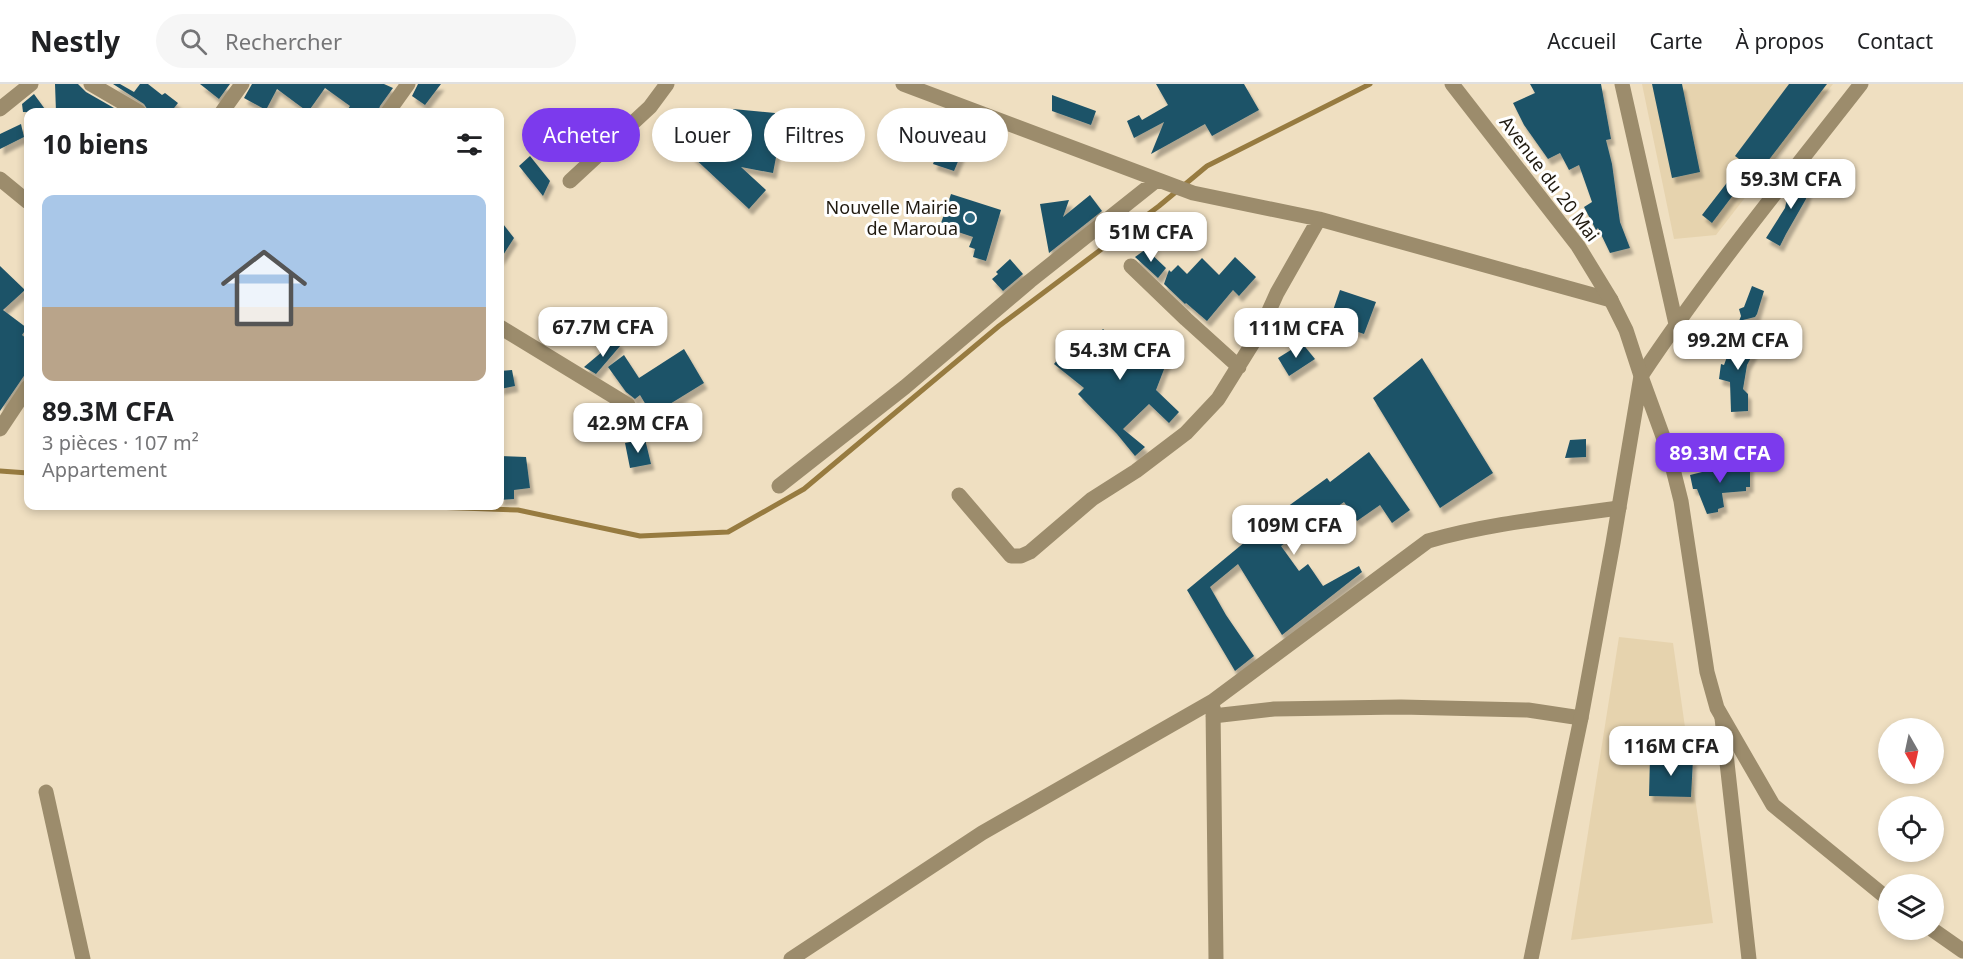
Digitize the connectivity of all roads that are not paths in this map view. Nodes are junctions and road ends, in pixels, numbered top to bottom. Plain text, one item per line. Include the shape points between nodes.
1 (31, 84) edge
2 (91, 84) edge
3 (242, 84) edge
4 (667, 84) edge
5 (1452, 84) edge
6 (1622, 84) edge
7 (1861, 84) edge
8 (403, 85) edge
9 (911, 85) edge
10 (131, 108) edge
11 (225, 108) edge
12 (390, 108) edge
13 (0, 109) edge
14 (0, 179) edge
15 (570, 181) dead end
16 (1162, 182) junction
17 (24, 199) edge
18 (1319, 219) junction
19 (1131, 266) dead end
20 (1611, 300) junction
21 (1676, 324) junction
22 (504, 329) edge
23 (1239, 367) junction
24 (1641, 376) junction
25 (24, 393) edge
26 (628, 405) dead end
27 (0, 429) edge
28 (779, 486) dead end
29 (959, 495) dead end
30 (1619, 508) junction
31 (1213, 709) junction
32 (1581, 718) junction
33 (1722, 718) junction
34 (46, 792) dead end
35 (1878, 891) edge
36 (1944, 938) edge
37 (1963, 951) edge
38 (82, 959) edge
39 (791, 959) edge
40 (1216, 959) edge
41 (1531, 959) edge
42 (1749, 959) edge

1 - 13 street
2 - 10 street
3 - 11 street
4 - 15 street via 650,107
5 - 20 street, Avenue du 20 Mai via 1578,246
6 - 21 street
7 - 21 street
8 - 12 street
9 - 16 street
14 - 17 street
16 - 18 street via 1193,193
16 - 28 street via 1030,281 905,387
18 - 20 street
18 - 23 street
19 - 23 street
20 - 24 street, Avenue du 20 Mai
21 - 24 street
22 - 26 street
23 - 29 street via 1218,399 1186,433 1092,499 1030,552 1011,556
24 - 30 street
24 - 33 street, Avenue du 20 Mai via 1669,453 1681,501 1709,685
25 - 27 street
30 - 31 street via 1428,541
30 - 32 street
31 - 32 street via 1528,710
31 - 39 street via 982,833
31 - 40 street
32 - 41 street
33 - 35 street via 1773,805
33 - 42 street
34 - 38 street
36 - 37 street

